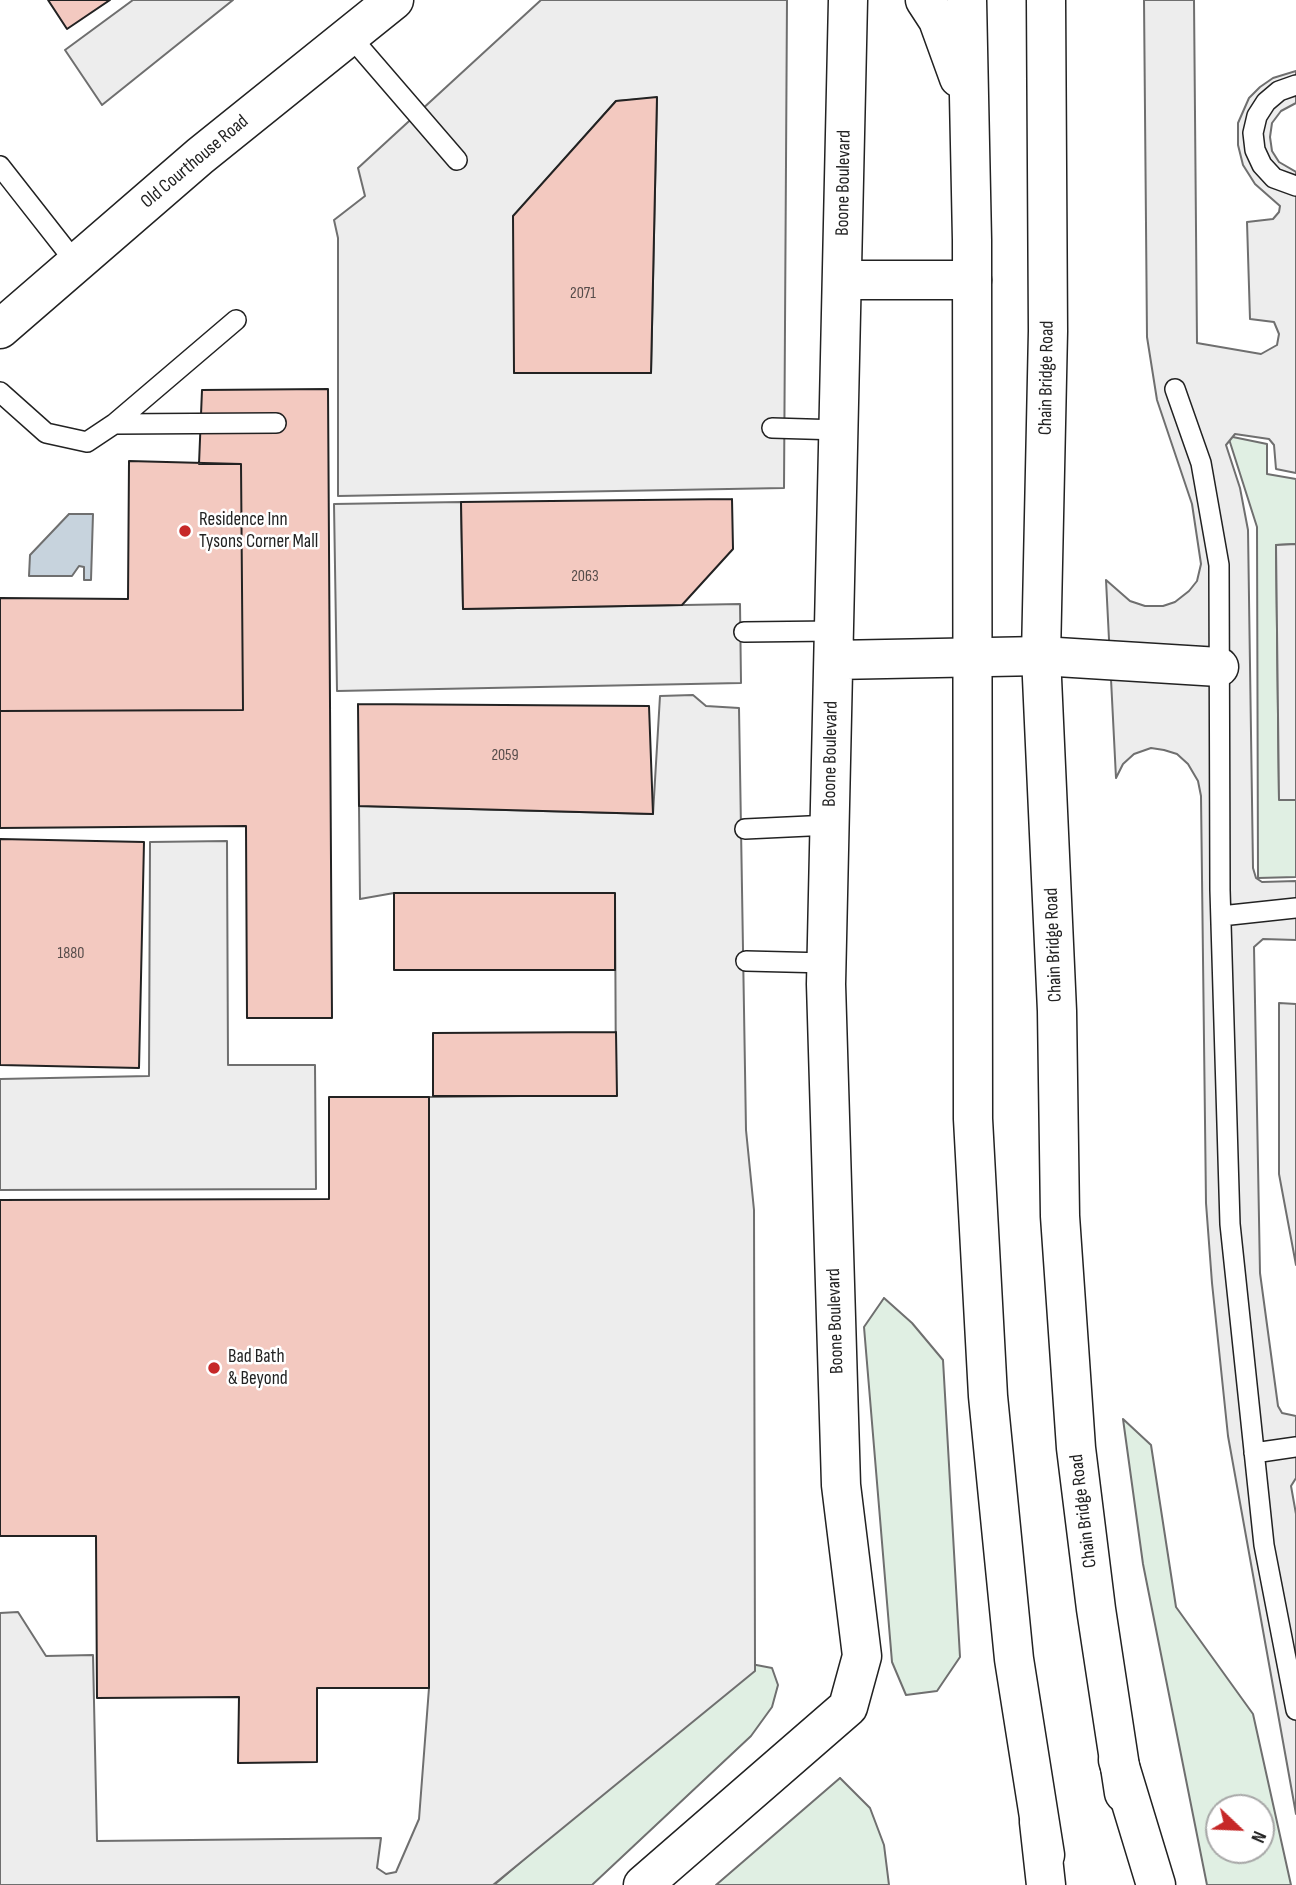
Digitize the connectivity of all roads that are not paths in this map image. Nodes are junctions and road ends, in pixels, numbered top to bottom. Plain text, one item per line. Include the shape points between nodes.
1 (394, 0) edge
2 (848, 0) edge
3 (925, 0) edge
4 (967, 0) edge
5 (1045, 0) edge
6 (350, 36) junction
7 (1296, 85) edge
8 (970, 140) junction
9 (457, 160) dead end
10 (0, 166) edge
11 (1296, 186) edge
12 (76, 263) junction
13 (842, 280) junction
14 (972, 280) junction
15 (236, 320) dead end
16 (0, 329) edge
17 (1175, 389) dead end
18 (0, 392) edge
19 (276, 423) dead end
20 (114, 424) junction
21 (772, 428) dead end
22 (839, 429) junction
23 (744, 632) dead end
24 (834, 646) junction
25 (1041, 656) junction
26 (972, 657) junction
27 (1219, 667) junction
28 (830, 825) junction
29 (745, 829) dead end
30 (1296, 908) edge
31 (1221, 916) junction
32 (746, 961) dead end
33 (827, 963) junction
34 (1296, 1447) edge
35 (1254, 1454) junction
36 (1287, 1610) edge
37 (1296, 1710) edge
38 (1118, 1760) junction
39 (643, 1885) edge
40 (1048, 1885) edge
41 (1140, 1885) edge
42 (1156, 1885) edge

1 - 6 main road, Old Courthouse Road
2 - 13 main road, Boone Boulevard
3 - 8 main road via 958,72
4 - 8 main road
5 - 25 main road, Chain Bridge Road via 1048,331
6 - 9 lane
6 - 12 main road, Old Courthouse Road
7 - 11 lane via 1266,102 1253,133 1262,165 1274,178
8 - 14 main road
10 - 12 lane
12 - 16 main road, Old Courthouse Road
13 - 14 main road
13 - 22 main road, Boone Boulevard
14 - 26 main road
15 - 20 lane
17 - 27 lane via 1201,463 1219,565
18 - 20 lane via 46,433 87,442
19 - 20 lane
21 - 22 lane
22 - 24 main road, Boone Boulevard
23 - 24 lane
24 - 26 main road
24 - 28 main road, Boone Boulevard
25 - 26 main road
25 - 27 main road
25 - 38 main road, Chain Bridge Road via 1057,1011 1060,1207 1076,1448
26 - 40 main road via 973,1119 988,1396 1014,1659
27 - 31 lane
28 - 29 lane
28 - 33 main road, Boone Boulevard
30 - 31 lane
31 - 35 lane via 1230,1224
32 - 33 lane
33 - 39 main road, Boone Boulevard via 841,1485 862,1656 848,1707
34 - 35 lane
35 - 36 lane via 1264,1545
36 - 37 lane
38 - 41 main road, Chain Bridge Road
38 - 42 main road

